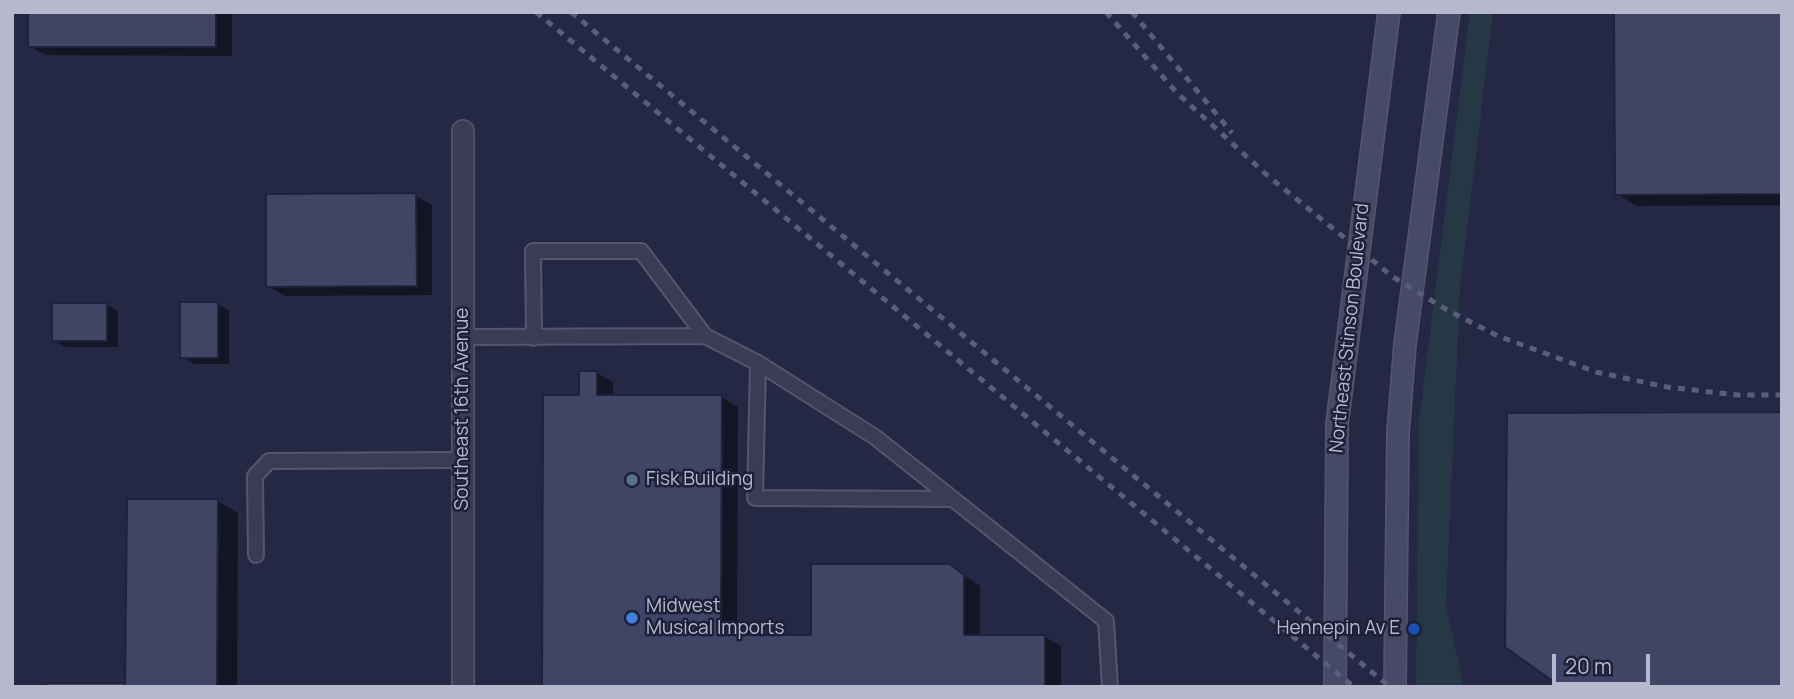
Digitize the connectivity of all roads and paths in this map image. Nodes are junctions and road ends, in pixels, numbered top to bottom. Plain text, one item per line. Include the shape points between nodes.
1 (1389, 12) edge
2 (1449, 12) edge
3 (463, 131) dead end
4 (705, 336) junction
5 (463, 337) junction
6 (534, 338) junction
7 (758, 363) junction
8 (463, 460) junction
9 (953, 499) junction
10 (256, 555) dead end
11 (463, 687) edge
12 (1110, 687) edge
13 (1335, 687) edge
14 (1395, 687) edge

1 - 13 main road, Northeast Stinson Boulevard via 1337,424
2 - 14 main road via 1405,344 1398,433
3 - 5 street, Southeast 16th Avenue
4 - 6 lane
4 - 6 lane via 641,251 533,251
4 - 7 lane
5 - 6 lane
5 - 8 street, Southeast 16th Avenue
7 - 9 lane via 876,437
7 - 9 lane via 755,498
8 - 10 lane via 269,461 255,476
8 - 11 street, Southeast 16th Avenue
9 - 12 lane via 1106,621

